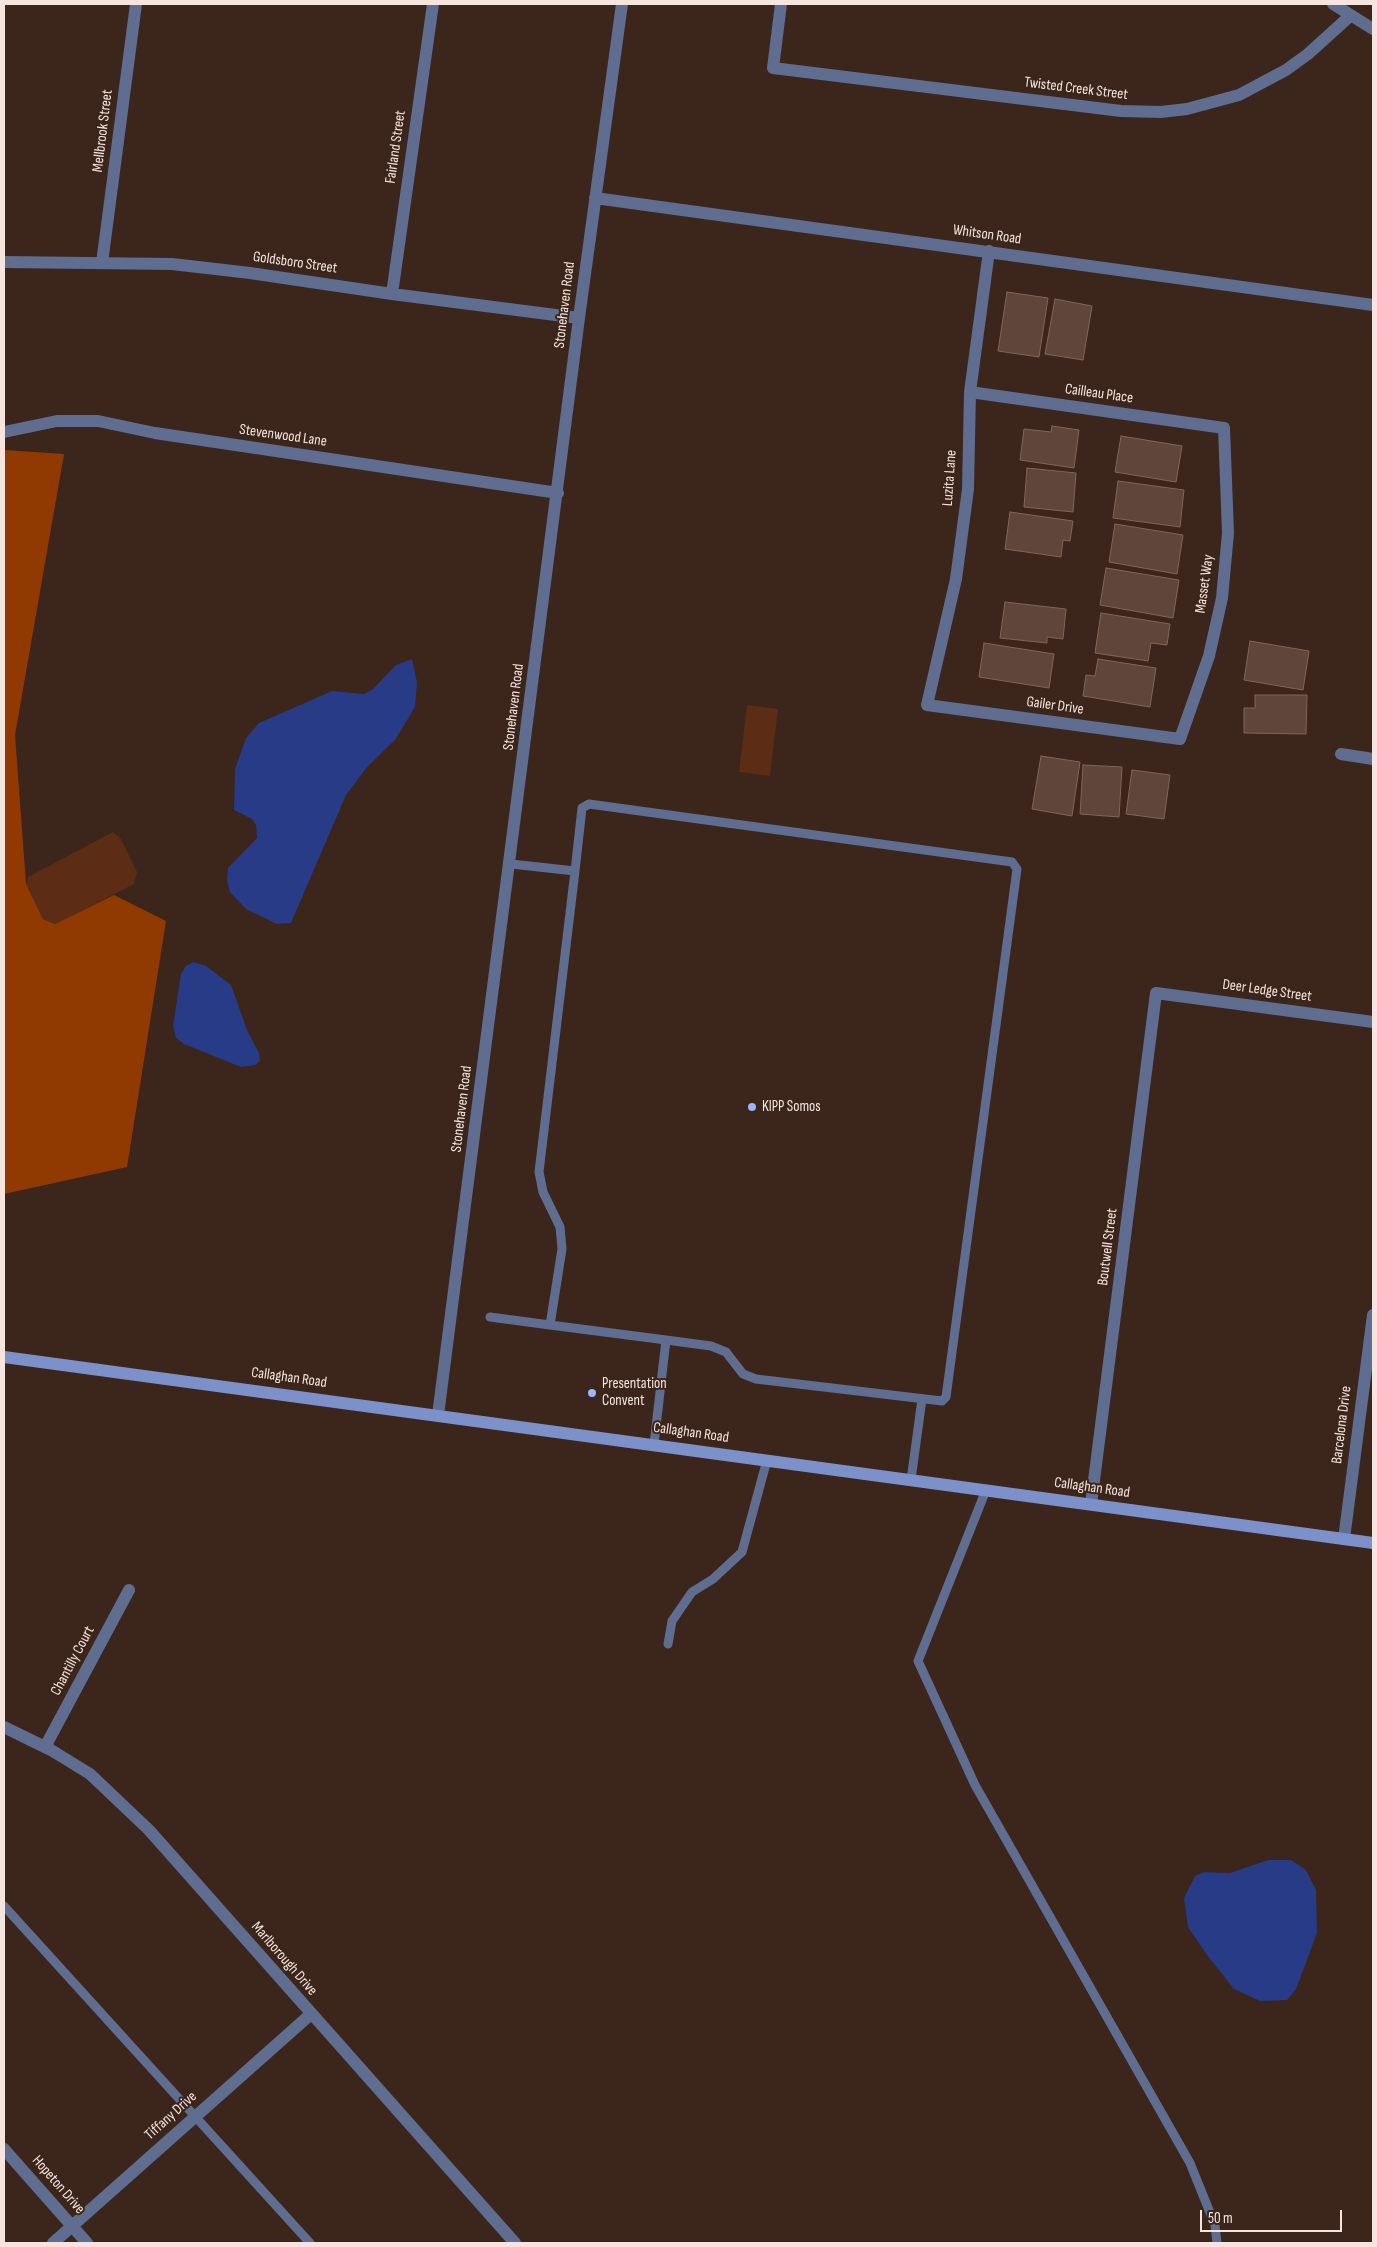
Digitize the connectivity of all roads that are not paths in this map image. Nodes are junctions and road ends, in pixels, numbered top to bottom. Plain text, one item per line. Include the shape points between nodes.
1 (136, 4) edge
2 (433, 4) edge
3 (622, 4) edge
4 (782, 4) edge
5 (1333, 4) edge
6 (1350, 16) junction
7 (1373, 29) edge
8 (595, 198) junction
9 (989, 251) junction
10 (4, 262) edge
11 (102, 263) junction
12 (392, 294) junction
13 (1373, 305) edge
14 (580, 318) junction
15 (970, 392) junction
16 (1224, 428) joint
17 (4, 432) edge
18 (558, 493) junction
19 (927, 705) joint
20 (1180, 739) joint
21 (1340, 754) dead end
22 (1373, 758) edge
23 (511, 864) junction
24 (575, 871) junction
25 (1156, 993) joint
26 (1373, 1022) edge
27 (1373, 1315) edge
28 (490, 1317) dead end
29 (550, 1325) junction
30 (666, 1340) junction
31 (4, 1357) edge
32 (922, 1399) junction
33 (438, 1415) junction
34 (654, 1444) junction
35 (767, 1460) junction
36 (911, 1480) junction
37 (986, 1490) junction
38 (1091, 1504) junction
39 (1344, 1539) junction
40 (1373, 1542) edge
41 (129, 1590) dead end
42 (668, 1644) dead end
43 (4, 1727) edge
44 (45, 1747) junction
45 (4, 1906) edge
46 (311, 2014) junction
47 (196, 2117) junction
48 (4, 2149) edge
49 (72, 2226) junction
50 (53, 2243) edge
51 (87, 2243) edge
52 (310, 2243) edge
53 (515, 2243) edge
54 (1217, 2243) edge

1 - 11 street, Mellbrook Street
2 - 12 street, Fairland Street
3 - 8 street, Stonehaven Road
4 - 6 street, Twisted Creek Street via 773,68 1121,111 1161,112 1214,103 1263,84 1308,54
5 - 6 street
6 - 7 street
8 - 9 street, Whitson Road
8 - 14 street, Stonehaven Road
9 - 13 street, Whitson Road
9 - 15 street, Luzita Lane
10 - 11 street, Goldsboro Street
11 - 12 street, Goldsboro Street via 172,264
12 - 14 street, Goldsboro Street
14 - 18 street, Stonehaven Road
15 - 16 street, Cailleau Place
15 - 19 street, Luzita Lane via 968,489 957,570
16 - 20 street, Masset Way via 1228,533 1222,598 1209,656
17 - 18 street, Stevenwood Lane via 58,421 98,421 155,433
18 - 23 street, Stonehaven Road
19 - 20 street, Gailer Drive
21 - 22 street
23 - 24 lane
23 - 33 street, Stonehaven Road
24 - 29 lane via 540,1172 543,1192 560,1227 562,1249
24 - 32 lane via 582,808 589,804 1012,862 1017,869 946,1397 942,1401
25 - 26 street, Deer Ledge Street
25 - 38 street, Boutwell Street
27 - 39 street, Barcelona Drive
28 - 29 lane
29 - 30 lane
30 - 32 lane via 711,1346 726,1352 743,1374 756,1379
30 - 34 lane
31 - 33 main road, Callaghan Road
32 - 36 lane
33 - 34 main road, Callaghan Road
34 - 35 main road, Callaghan Road
35 - 36 main road, Callaghan Road
35 - 42 lane via 742,1552 713,1579 692,1592 672,1621
36 - 37 main road, Callaghan Road
37 - 38 main road, Callaghan Road
37 - 54 lane via 918,1661 975,1784 1190,2163 1215,2224
38 - 39 main road, Callaghan Road
39 - 40 main road, Callaghan Road
41 - 44 street, Chantilly Court
43 - 44 street, Marlborough Drive
44 - 46 street, Marlborough Drive via 90,1774 149,1830
45 - 47 lane
46 - 47 street, Tiffany Drive
46 - 53 street, Marlborough Drive
47 - 49 street, Tiffany Drive
47 - 52 lane
48 - 49 street, Hopeton Drive
49 - 50 street, Tiffany Drive
49 - 51 street, Hopeton Drive

